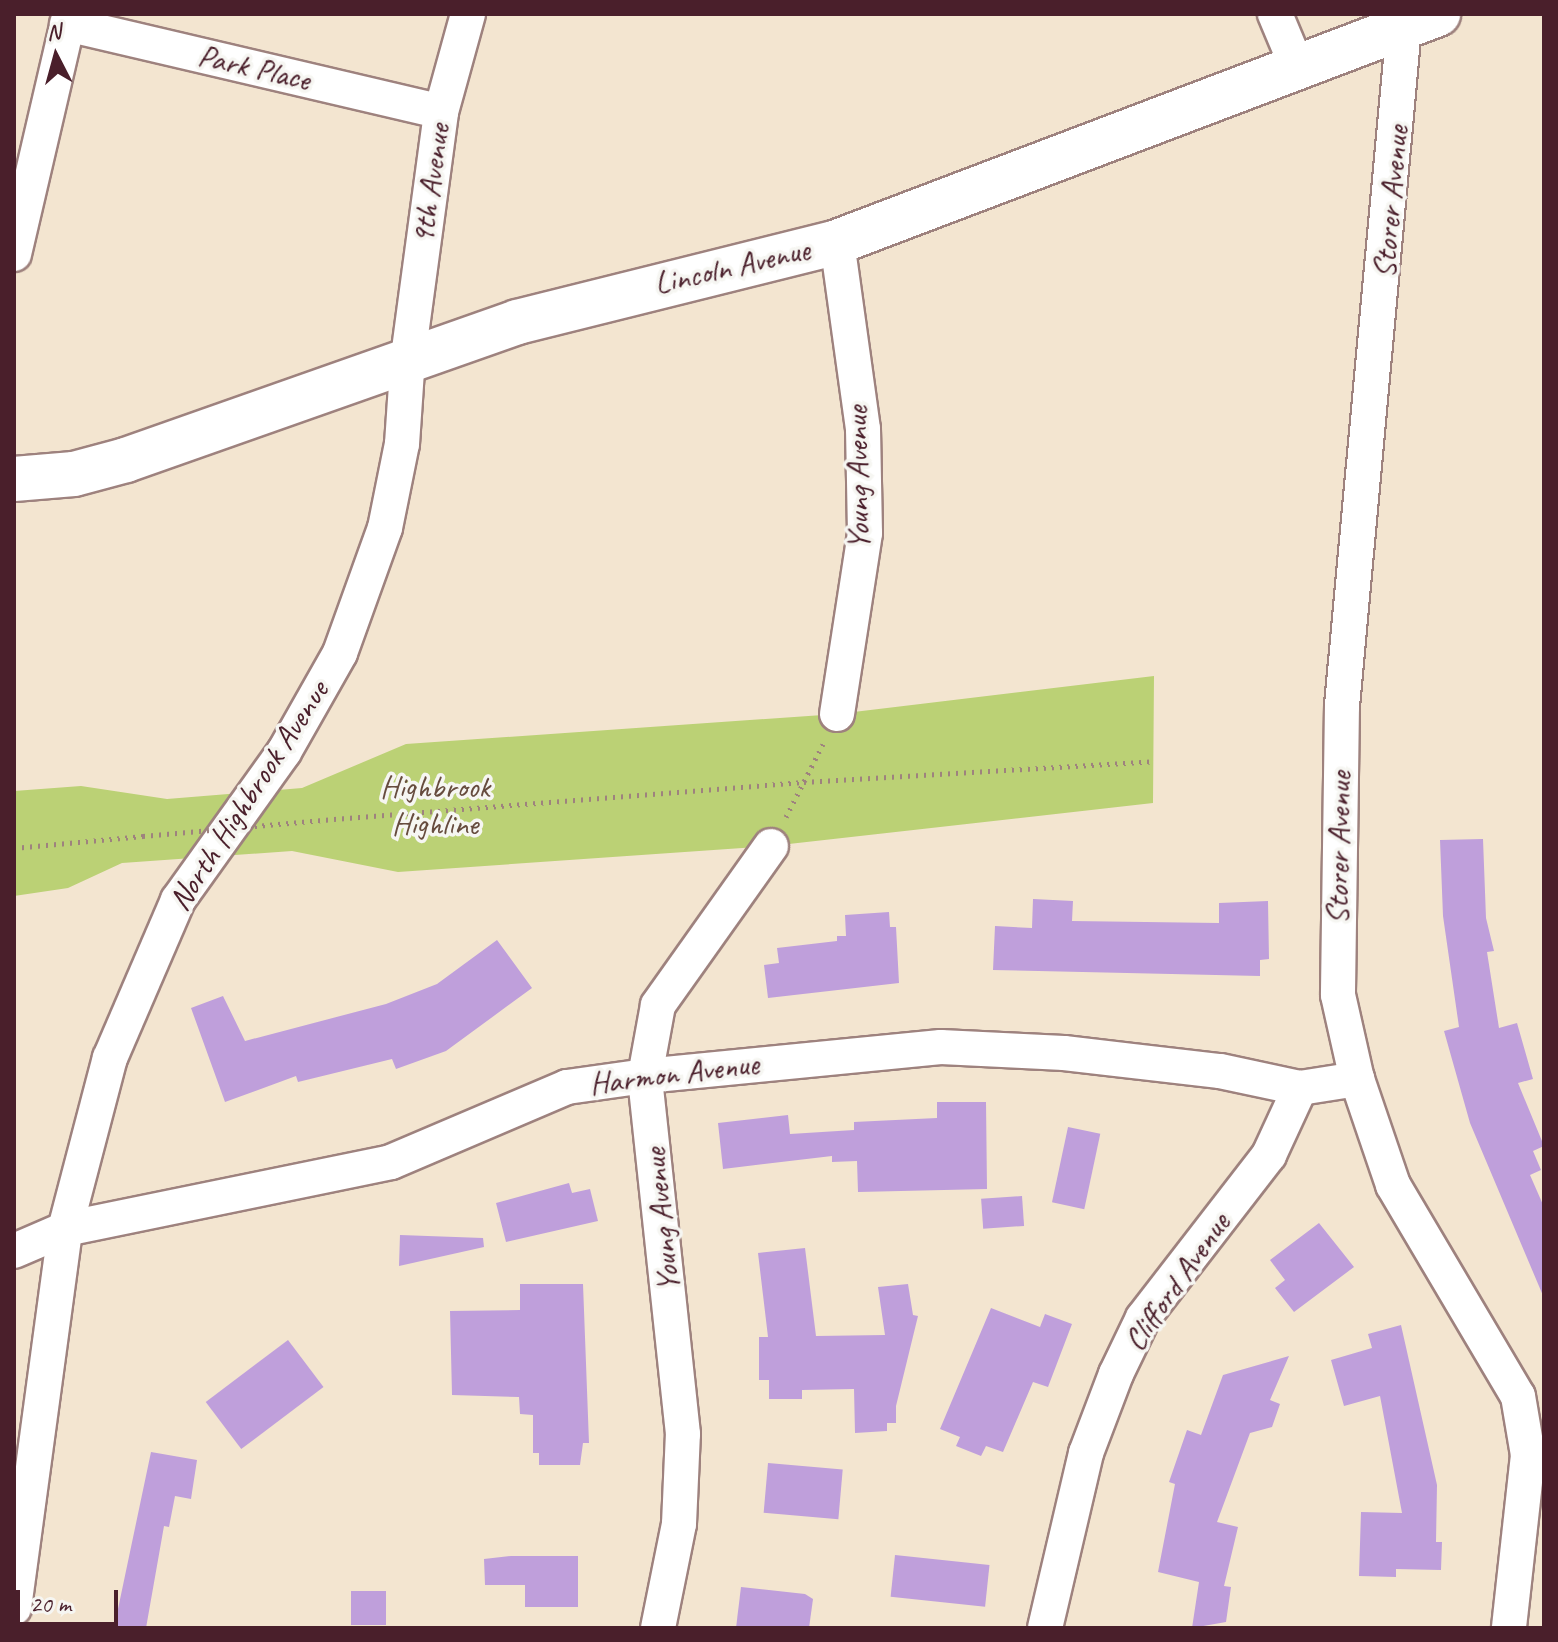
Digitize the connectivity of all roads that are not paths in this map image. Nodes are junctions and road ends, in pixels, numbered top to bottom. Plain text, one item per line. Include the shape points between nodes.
1 (468, 14) edge
2 (1275, 14) edge
3 (69, 19) edge
4 (1421, 20) edge
5 (1298, 69) junction
6 (441, 112) junction
7 (837, 242) junction
8 (14, 254) edge
9 (408, 357) junction
10 (14, 479) edge
11 (837, 714) road end
12 (771, 846) road end
13 (645, 1076) junction
14 (1357, 1079) junction
15 (1300, 1088) junction
16 (65, 1229) junction
17 (14, 1251) edge
18 (1531, 1406) edge
19 (14, 1608) edge
20 (658, 1628) edge
21 (1045, 1628) edge
22 (1509, 1628) edge

1 - 6 street, 9th Avenue
2 - 5 street
3 - 6 street, Park Place
3 - 8 street
4 - 5 main road, Lincoln Avenue
4 - 14 street, Storer Avenue via 1339,764 1338,995
5 - 7 main road, Lincoln Avenue
6 - 9 street, 9th Avenue
7 - 9 main road, Lincoln Avenue via 620,292
7 - 11 street, Young Avenue via 863,429 865,533
9 - 10 main road, Lincoln Avenue via 126,460 74,474
9 - 16 street, North Highbrook Avenue via 402,444 385,528 340,653 284,752 178,900 110,1058
12 - 13 street, Young Avenue via 658,1005
13 - 15 street, Harmon Avenue via 941,1047 1064,1053 1220,1071
13 - 16 street, Harmon Avenue via 567,1087 391,1162
13 - 20 street, Young Avenue via 683,1434 679,1524
14 - 15 street, Harmon Avenue
14 - 18 street, Storer Avenue via 1393,1185
15 - 21 street, Clifford Avenue via 1269,1155 1143,1318 1116,1374 1086,1453
16 - 17 street, Harmon Avenue
16 - 19 street, North Highbrook Avenue
18 - 22 street, Storer Avenue

